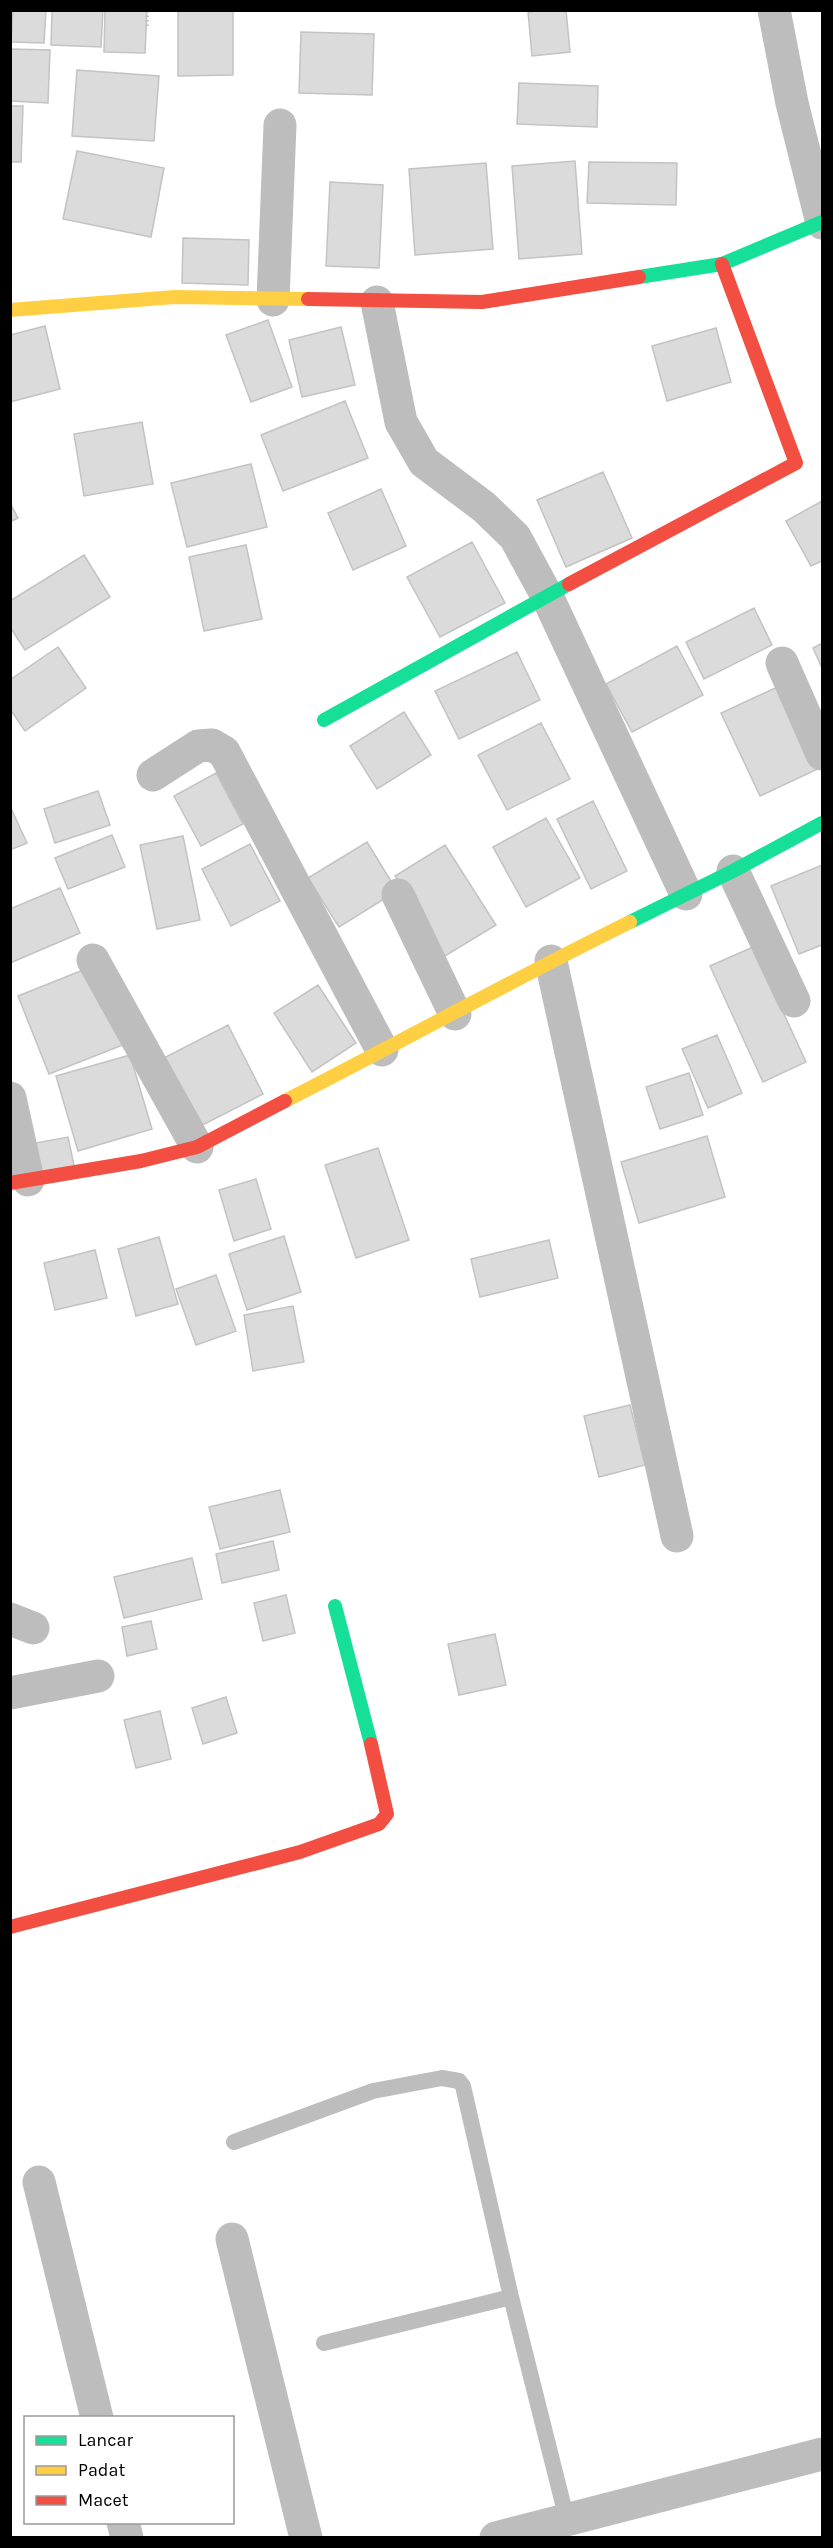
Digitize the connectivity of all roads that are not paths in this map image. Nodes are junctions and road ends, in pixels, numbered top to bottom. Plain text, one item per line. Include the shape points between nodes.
1 (774, 10) edge
2 (280, 125) dead end
3 (822, 222) edge
4 (722, 264) junction
5 (273, 300) junction
6 (377, 302) junction
7 (10, 310) edge
8 (547, 596) junction
9 (782, 663) dead end
10 (324, 720) dead end
11 (822, 754) edge
12 (153, 775) dead end
13 (822, 823) edge
14 (733, 871) junction
15 (686, 894) junction
16 (398, 895) dead end
17 (93, 960) dead end
18 (551, 961) junction
19 (794, 1001) dead end
20 (455, 1014) junction
21 (382, 1050) junction
22 (10, 1098) edge
23 (197, 1147) junction
24 (20, 1182) edge
25 (677, 1536) dead end
26 (335, 1606) dead end
27 (98, 1676) dead end
28 (10, 1693) edge
29 (10, 1927) edge
30 (234, 2142) dead end
31 (39, 2182) dead end
32 (232, 2239) dead end
33 (511, 2297) junction
34 (324, 2343) dead end
35 (97, 2416) edge
36 (822, 2454) edge
37 (567, 2520) junction
38 (306, 2538) edge
39 (496, 2538) edge

1 - 3 street
2 - 5 street
3 - 4 street
4 - 6 street via 482,302
4 - 8 street via 796,463
5 - 6 street
5 - 7 street via 175,297
6 - 8 street via 401,422 424,462 484,507 515,537
8 - 10 street
8 - 15 street
9 - 11 street
12 - 21 street via 198,746 212,745 224,752
13 - 14 street
14 - 15 street
14 - 19 street
15 - 18 street
16 - 20 street
17 - 23 street
18 - 20 street
18 - 25 street
20 - 21 street
21 - 23 street
22 - 24 street
23 - 24 street
26 - 29 street via 386,1803 387,1814 379,1824 300,1852
27 - 28 street
30 - 33 lane via 373,2091 442,2078 459,2081
31 - 35 street
32 - 38 street
33 - 34 lane
33 - 37 lane
36 - 37 street
37 - 39 street

